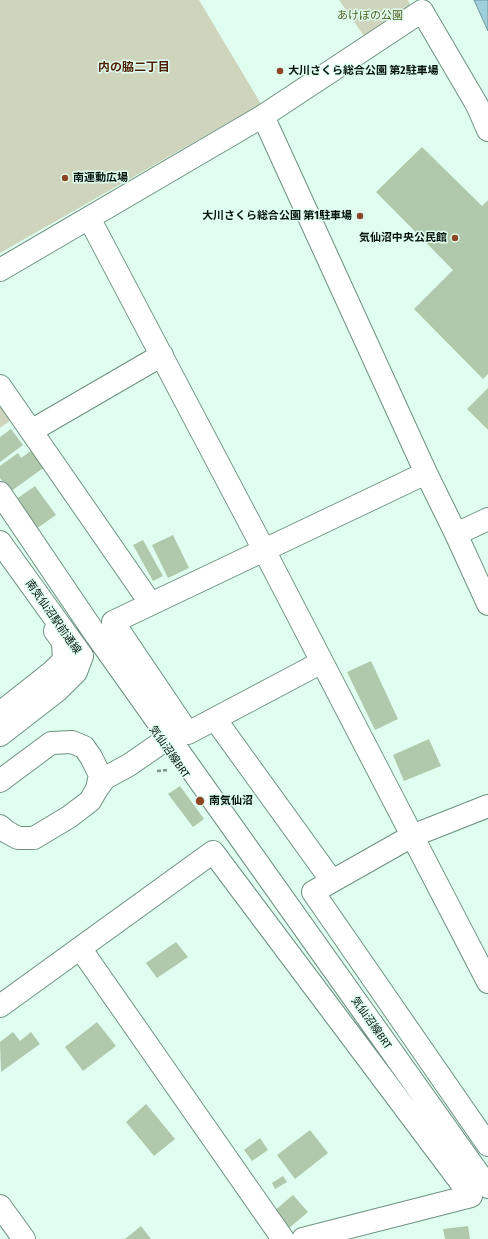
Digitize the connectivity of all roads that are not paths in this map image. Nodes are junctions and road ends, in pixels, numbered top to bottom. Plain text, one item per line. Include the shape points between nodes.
1 (263, 116) junction
2 (488, 130) edge
3 (89, 218) junction
4 (0, 270) edge
5 (162, 355) junction
6 (0, 386) edge
7 (31, 431) junction
8 (426, 473) junction
9 (0, 493) edge
10 (488, 519) edge
11 (456, 534) junction
12 (0, 542) edge
13 (264, 550) junction
14 (0, 554) edge
15 (151, 604) junction
16 (488, 604) edge
17 (322, 662) junction
18 (0, 713) edge
19 (215, 719) junction
20 (0, 735) edge
21 (165, 740) junction
22 (96, 766) junction
23 (116, 772) junction
24 (0, 781) edge
25 (97, 789) junction
26 (488, 806) edge
27 (0, 826) edge
28 (412, 836) junction
29 (332, 881) junction
30 (80, 948) junction
31 (488, 982) edge
32 (0, 1006) edge
33 (488, 1145) edge
34 (488, 1187) edge
35 (0, 1206) edge
36 (24, 1239) edge
37 (283, 1239) edge
38 (303, 1239) edge

1 - 2 street via 422,11 477,105
1 - 3 street
1 - 8 street
3 - 4 street
3 - 5 street
5 - 7 street
5 - 13 street
6 - 7 street
7 - 15 street
8 - 11 street
8 - 13 street
9 - 21 street, 気仙沼線BRT via 96,635 108,665
10 - 11 street
11 - 16 street
12 - 20 street, 南気仙沼駅前通線 via 82,656 76,672 58,690
13 - 15 street
13 - 17 street
14 - 18 street, 南気仙沼駅前通線 via 63,642 64,660
15 - 19 street via 113,622 188,734
17 - 19 street
17 - 28 street
19 - 29 street
21 - 23 street
21 - 34 street, 気仙沼線BRT via 233,842 255,859
22 - 23 street via 104,771
22 - 24 street via 84,747 72,742 51,744
22 - 25 street via 100,775
23 - 25 street via 105,778
25 - 27 street via 90,801 34,838 18,838
26 - 28 street
28 - 29 street
28 - 31 street
29 - 33 street via 312,892
30 - 32 street
30 - 37 street
30 - 38 street via 212,852 471,1196
35 - 36 street

